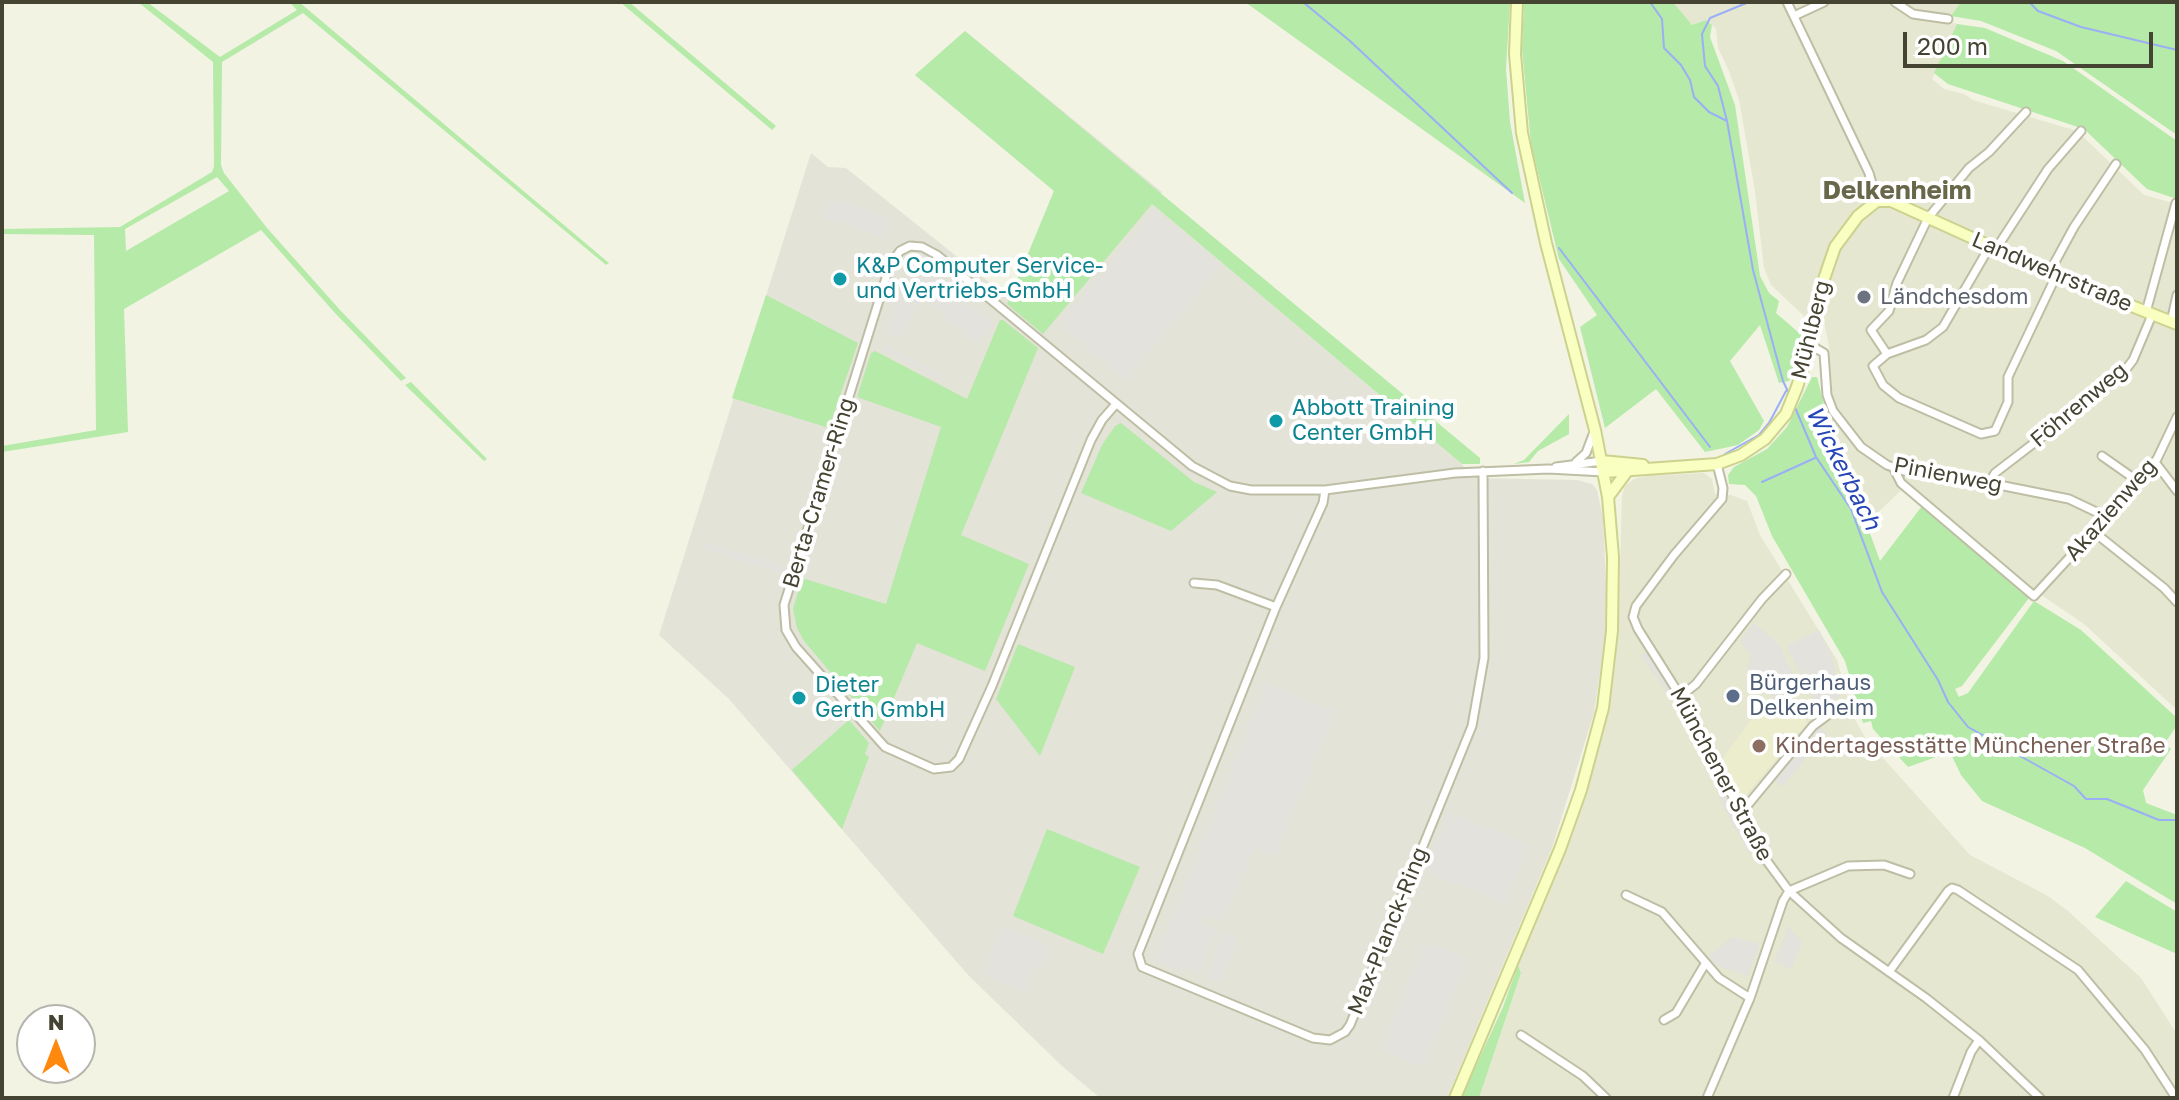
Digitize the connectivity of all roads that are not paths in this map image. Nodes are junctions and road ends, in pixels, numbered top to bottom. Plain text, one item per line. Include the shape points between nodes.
1 (1517, 2) edge
2 (1787, 2) edge
3 (1824, 2) edge
4 (1895, 2) edge
5 (1794, 16) junction
6 (1948, 19) dead end
7 (2026, 112) dead end
8 (2081, 131) dead end
9 (2116, 164) dead end
10 (2176, 203) edge
11 (1873, 204) junction
12 (1928, 218) junction
13 (1993, 247) junction
14 (2053, 274) junction
15 (2177, 295) edge
16 (2149, 314) junction
17 (2174, 323) edge
18 (1810, 345) junction
19 (1887, 354) junction
20 (1116, 404) junction
21 (2177, 417) edge
22 (1595, 430) junction
23 (2102, 456) dead end
24 (2155, 462) junction
25 (1573, 464) junction
26 (1717, 464) junction
27 (1603, 466) junction
28 (1657, 467) junction
29 (1548, 469) junction
30 (1894, 469) junction
31 (1628, 470) junction
32 (1483, 471) junction
33 (2139, 482) junction
34 (1989, 483) junction
35 (1325, 490) junction
36 (2177, 491) edge
37 (1608, 497) junction
38 (2109, 518) junction
39 (2094, 532) junction
40 (1786, 574) dead end
41 (1194, 583) dead end
42 (2177, 602) edge
43 (1276, 607) junction
44 (1681, 696) junction
45 (1840, 706) dead end
46 (1739, 812) junction
47 (1910, 874) dead end
48 (1789, 891) junction
49 (1626, 895) dead end
50 (1705, 964) junction
51 (1889, 972) junction
52 (1750, 998) junction
53 (1664, 1020) dead end
54 (1521, 1035) dead end
55 (1979, 1040) junction
56 (1455, 1098) edge
57 (1606, 1098) edge
58 (1707, 1098) edge
59 (1953, 1098) edge
60 (2040, 1098) edge
61 (2176, 1098) edge

1 - 22 main road via 1522,133
2 - 5 street
3 - 5 street
4 - 6 street via 1913,14
5 - 11 street via 1873,181
7 - 12 street
8 - 13 street
9 - 14 street via 2074,227
10 - 16 street, Föhrenweg
11 - 12 main road, Landwehrstraße via 1891,201
11 - 18 main road, Mühlberg via 1844,232 1832,254
12 - 13 main road, Landwehrstraße
12 - 19 street via 1889,311 1871,330
13 - 14 main road, Landwehrstraße
13 - 19 street via 1943,327 1926,340
14 - 16 main road, Landwehrstraße
14 - 19 street via 2008,377 2008,402 1995,431 1981,434 1899,398 1883,385 1873,366
15 - 17 street
16 - 17 main road, Landwehrstraße
16 - 34 street, Föhrenweg via 2133,360 2120,377
18 - 26 main road, Mühlberg via 1776,428 1752,449
18 - 30 street, Pinienweg via 1824,353 1833,411 1866,451
20 - 20 street, Berta-Cramer-Ring via 937,255 915,246 896,255 784,605 786,630 796,647 885,747 934,769 951,767 959,759 1091,440
20 - 35 street, Berta-Cramer-Ring via 1216,481 1251,490
21 - 24 street, Akazienweg
22 - 25 street via 1586,453
22 - 27 main road
23 - 33 street
24 - 33 street, Akazienweg
24 - 36 street
25 - 27 street
25 - 29 street
26 - 28 main road, Mühlberg
26 - 44 street, Münchener Straße via 1723,488 1720,503 1633,612 1638,629
27 - 28 main road, Mühlberg
27 - 29 street
27 - 31 main road, Mühlberg
27 - 37 main road
28 - 31 main road, Mühlberg
29 - 32 street
30 - 34 street, Pinienweg
30 - 39 street, Akazienweg via 1901,483 2034,596
31 - 37 main road
32 - 35 street
32 - 43 street, Max-Planck-Ring via 1485,646 1472,726 1350,1025 1330,1040 1313,1038 1142,967 1138,959
33 - 38 street, Akazienweg
34 - 38 street, Pinienweg via 2069,499
35 - 43 street, Max-Planck-Ring
37 - 56 main road via 1612,631 1597,735 1560,849
38 - 39 street, Akazienweg
39 - 42 street
40 - 44 street
41 - 43 street via 1217,585
44 - 46 street, Münchener Straße
45 - 46 street via 1813,726
46 - 48 street, Münchener Straße
47 - 48 street via 1884,865 1848,866
48 - 51 street, Münchener Straße via 1822,924
48 - 52 street
49 - 50 street via 1662,912
50 - 52 street
50 - 53 street via 1676,1013
51 - 55 street, Münchener Straße
51 - 61 street via 1948,891 1958,890 2084,976 2145,1050
52 - 58 street
54 - 57 street
55 - 59 street
55 - 60 street, Münchener Straße

